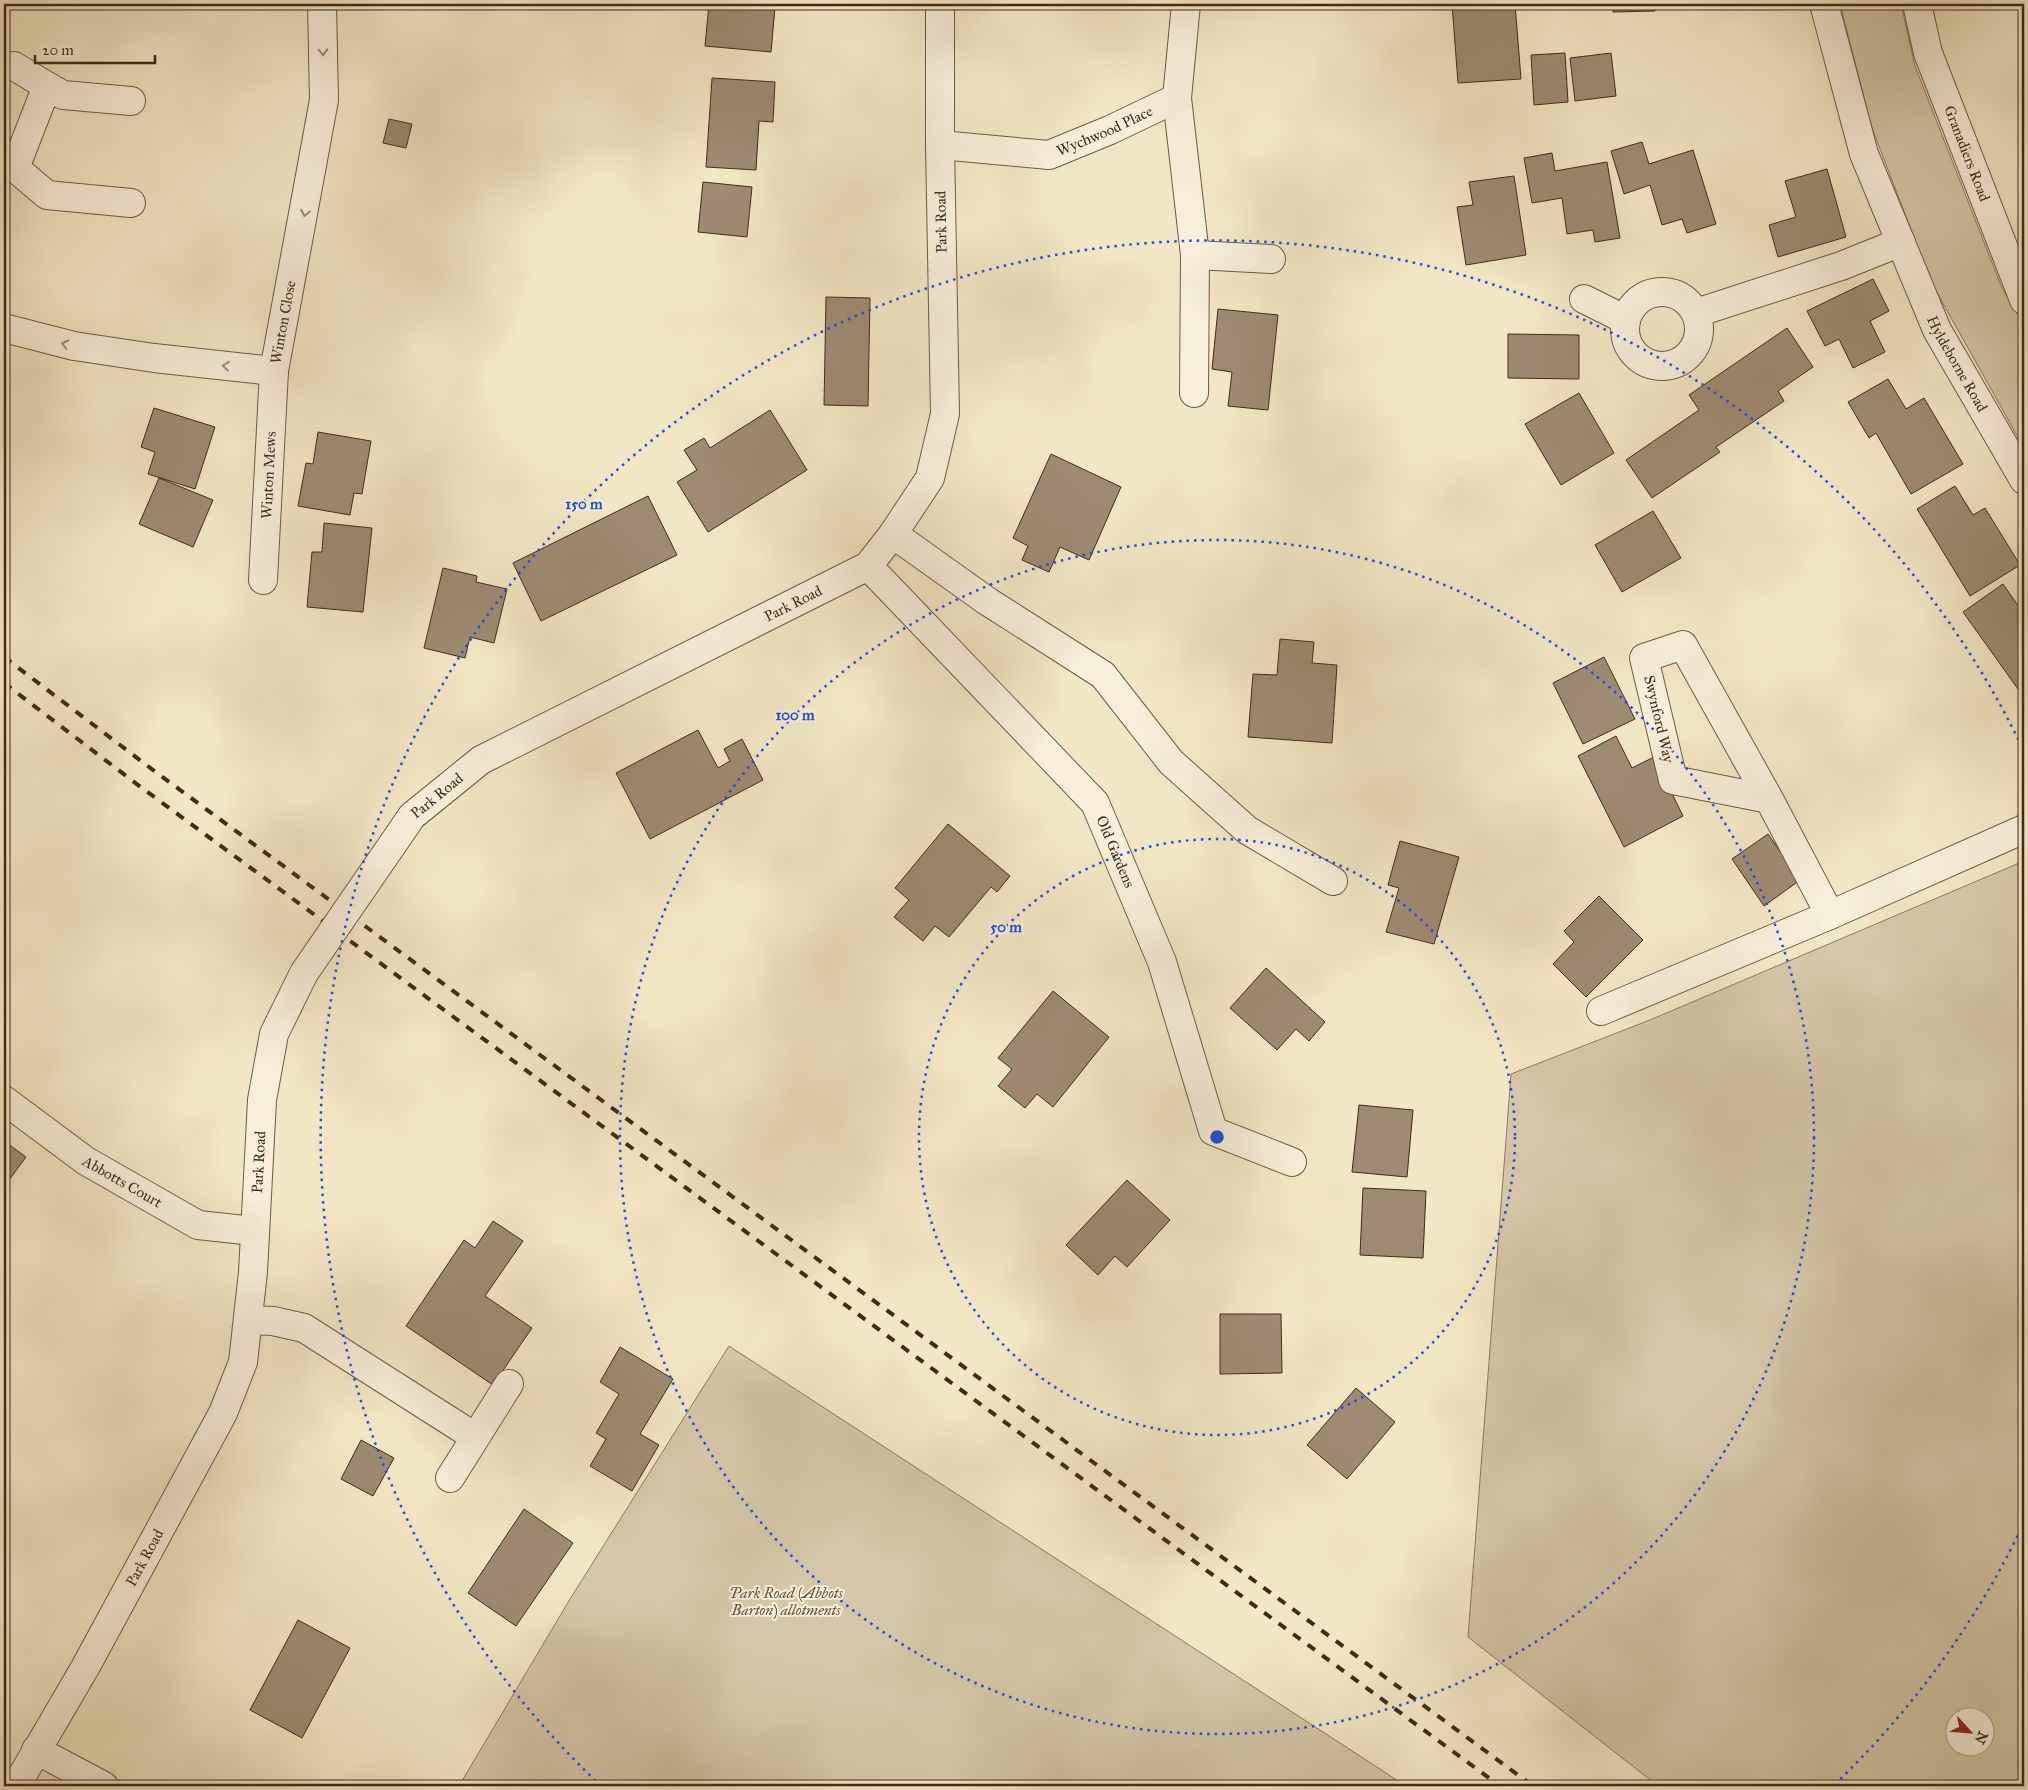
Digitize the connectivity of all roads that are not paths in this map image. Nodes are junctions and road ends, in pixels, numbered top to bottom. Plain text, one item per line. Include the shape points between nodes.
1 (322, 4) edge
2 (940, 4) edge
3 (1186, 4) edge
4 (1824, 4) edge
5 (1917, 4) edge
6 (14, 66) dead end
7 (47, 86) junction
8 (1177, 98) junction
9 (131, 101) dead end
10 (940, 146) junction
11 (131, 203) dead end
12 (1900, 242) junction
13 (1195, 255) junction
14 (1271, 259) dead end
15 (1584, 299) dead end
16 (2024, 300) edge
17 (1696, 313) junction
18 (1626, 320) junction
19 (4, 328) edge
20 (274, 371) junction
21 (1194, 393) dead end
22 (2024, 480) edge
23 (893, 534) junction
24 (868, 566) junction
25 (263, 580) dead end
26 (1770, 799) junction
27 (2024, 829) edge
28 (1334, 881) dead end
29 (1830, 914) junction
30 (1601, 1011) dead end
31 (4, 1100) edge
32 (1292, 1162) dead end
33 (254, 1231) junction
34 (248, 1320) junction
35 (509, 1384) dead end
36 (475, 1437) junction
37 (450, 1478) dead end
38 (36, 1750) junction
39 (16, 1786) edge
40 (104, 1786) edge

1 -> 20 street, Winton Close via 324,100
2 - 10 street, Park Road
3 - 8 street
4 - 12 street, Hyldeborne Road via 1864,154
5 - 16 street, Granadiers Road via 1928,53
6 - 7 street
7 - 9 street via 63,94
7 - 11 street via 15,168 47,195
8 - 10 street, Wychwood Place via 1049,155
8 - 13 street
10 - 23 street, Park Road via 945,414 930,478
12 - 17 street via 1841,266
12 - 22 street, Hyldeborne Road via 1937,330
13 - 14 street
13 - 21 street
15 - 18 street
17 - 18 street via 1678,295 1653,293 1641,299
17 - 18 street via 1700,324 1695,346 1688,356 1667,366 1656,366 1636,355 1625,333
20 -> 19 street, Winton Close via 74,346
20 - 25 street, Winton Mews
23 - 24 street, Park Road
23 - 28 street via 987,601 1102,675 1171,762 1247,830
24 - 32 street, Old Gardens via 1095,803 1162,962 1213,1130
24 - 33 street, Park Road, bridge via 481,760 412,816 304,973 274,1034 262,1100
26 - 26 street, Swynford Way via 1683,645 1644,658 1673,780
26 - 29 street, Swynford Way
27 - 29 street
29 - 30 street
31 - 33 street, Abbotts Court via 86,1160 198,1225
33 - 34 street, Park Road
34 - 36 street via 273,1321 304,1328
34 - 38 street, Park Road via 243,1362 223,1413 86,1666
35 - 36 street
36 - 37 street
38 - 39 street, Park Road
38 - 40 street

